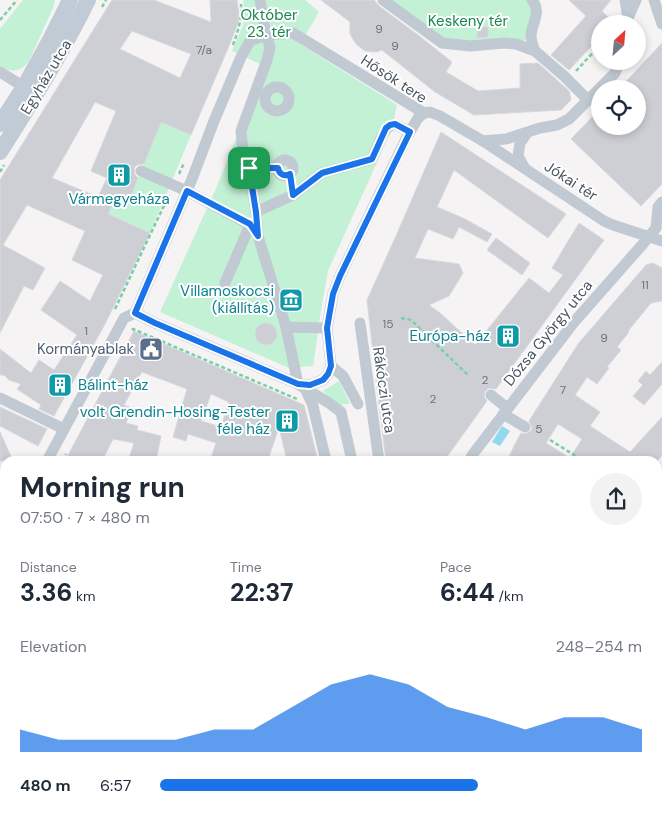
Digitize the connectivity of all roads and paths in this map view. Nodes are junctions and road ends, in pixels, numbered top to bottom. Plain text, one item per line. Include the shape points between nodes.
1 (17, 0) edge
2 (70, 0) edge
3 (88, 0) edge
4 (260, 0) edge
5 (383, 0) edge
6 (532, 0) edge
7 (625, 0) edge
8 (636, 0) edge
9 (654, 0) edge
10 (241, 4) dead end
11 (627, 15) edge
12 (630, 15) edge
13 (0, 20) edge
14 (662, 24) edge
15 (266, 35) junction
16 (233, 45) dead end
17 (535, 51) junction
18 (616, 70) edge
19 (0, 72) edge
20 (24, 86) junction
21 (588, 100) junction
22 (424, 113) junction
23 (0, 124) edge
24 (410, 132) junction
25 (527, 133) junction
26 (483, 141) junction
27 (0, 152) edge
28 (185, 160) dead end
29 (249, 168) junction
30 (525, 169) junction
31 (141, 171) dead end
32 (174, 185) junction
33 (187, 191) junction
34 (293, 195) junction
35 (662, 202) edge
36 (256, 212) junction
37 (250, 224) junction
38 (656, 231) edge
39 (258, 236) junction
40 (662, 241) edge
41 (225, 283) dead end
42 (135, 313) junction
43 (112, 316) dead end
44 (401, 318) dead end
45 (360, 323) dead end
46 (286, 327) junction
47 (327, 328) junction
48 (127, 336) dead end
49 (331, 366) junction
50 (469, 376) dead end
51 (302, 386) junction
52 (491, 395) dead end
53 (0, 398) edge
54 (358, 404) dead end
55 (313, 406) junction
56 (505, 411) junction
57 (525, 427) dead end
58 (64, 429) junction
59 (550, 440) dead end
60 (50, 456) edge
61 (325, 456) edge
62 (351, 456) edge
63 (378, 456) edge
64 (472, 456) edge
65 (576, 456) edge

1 - 13 path
2 - 20 street, Egyház utca
3 - 27 street, Egyház utca via 38,92
4 - 15 street
5 - 17 street via 442,43 471,46 516,44
6 - 17 street via 536,18 531,36
7 - 11 street
8 - 12 street
9 - 14 street
10 - 16 path via 240,27
15 - 22 street, Hősök tere via 292,33
15 - 29 street via 270,47 261,92 241,131
15 - 33 street, Hősök tere via 250,41 241,57 210,119
17 - 21 street
18 - 21 street
19 - 20 street
20 - 23 street, Egyház utca
21 - 25 street via 569,119
22 - 24 street, Hősök tere
22 - 26 street, Jókai tér via 440,116
24 - 34 street via 395,124 390,125 372,159 322,173
24 - 47 street, Hősök tere via 340,276
25 - 26 street
25 - 30 street via 520,143 518,156
26 - 30 street, Jókai tér
28 - 32 path
29 - 34 street via 278,168 282,160 289,161 293,167 290,174
29 - 36 street
30 - 38 street, Jókai tér via 613,225
31 - 32 street
32 - 33 street
32 - 43 path
33 - 37 street
33 - 42 street, Hősök tere
34 - 36 street
35 - 38 street via 658,207
36 - 39 street
37 - 39 street
37 - 41 street
38 - 40 street, Jókai tér
38 - 56 street, Dózsa György utca via 574,321
39 - 46 street
42 - 51 street
42 - 58 street via 124,318
44 - 50 path via 411,320
45 - 63 street, Rákóczi utca
46 - 47 street
46 - 51 street
47 - 49 street, Hősök tere
48 - 55 path via 133,329
49 - 51 street via 323,380
49 - 54 street via 343,376
51 - 55 street
51 - 62 street via 340,412
52 - 56 street
53 - 58 street
55 - 61 street
56 - 57 street
56 - 64 street, Dózsa György utca
58 - 60 street
59 - 65 path

